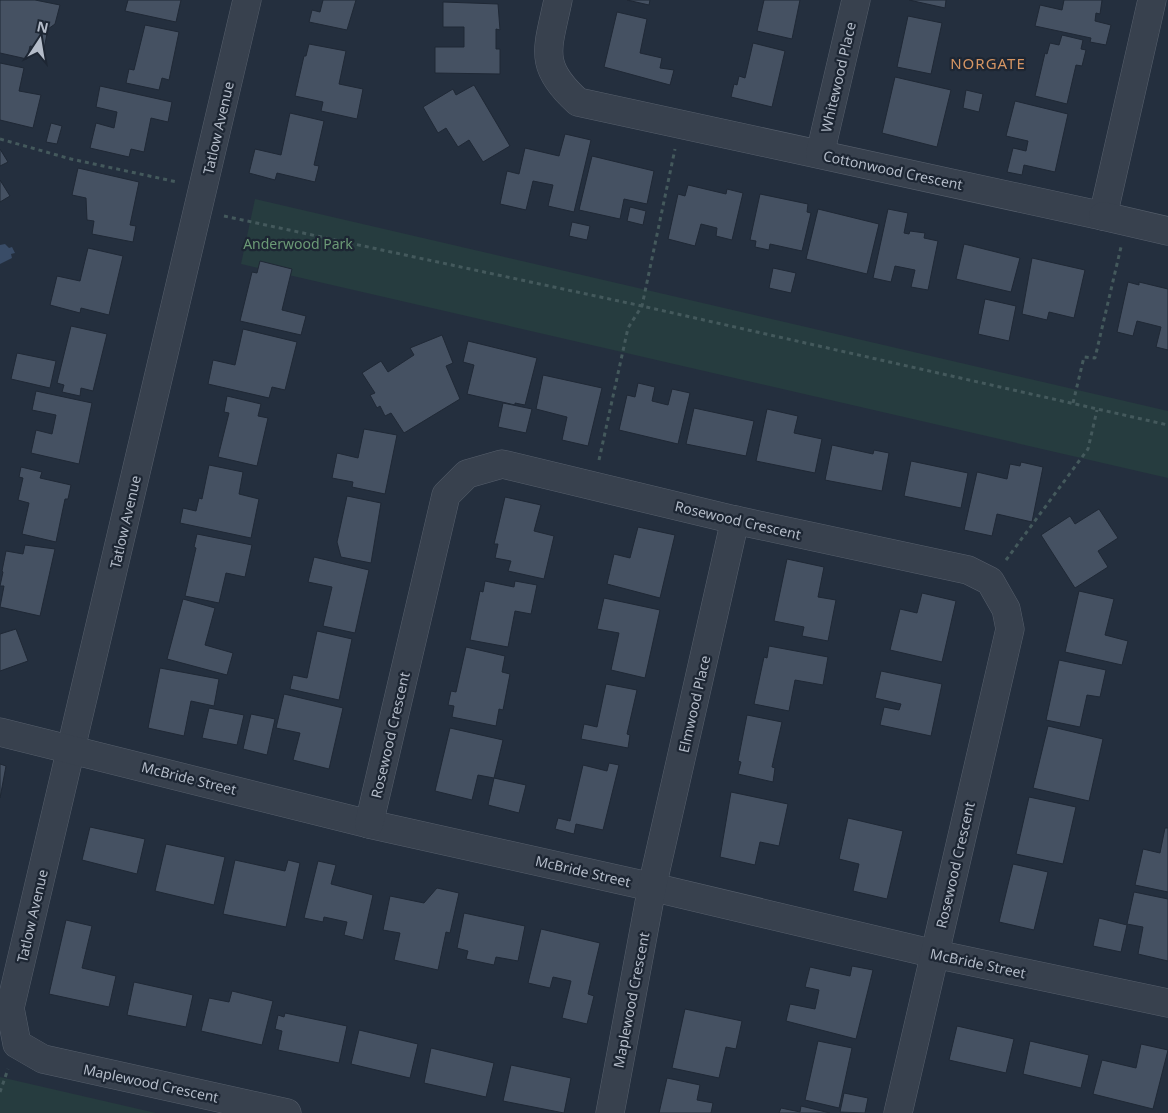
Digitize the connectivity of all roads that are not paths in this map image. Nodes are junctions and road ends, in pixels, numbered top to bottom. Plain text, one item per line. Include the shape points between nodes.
1 (247, 0) edge
2 (558, 0) edge
3 (856, 0) edge
4 (1152, 0) edge
5 (820, 154) junction
6 (1103, 216) junction
7 (1168, 231) edge
8 (735, 520) junction
9 (0, 732) edge
10 (72, 748) junction
11 (369, 824) junction
12 (652, 887) junction
13 (935, 954) junction
14 (1168, 1003) edge
15 (17, 1044) joint
16 (287, 1113) edge
17 (610, 1113) edge
18 (898, 1113) edge

1 - 10 street, Tatlow Avenue
2 - 5 street, Cottonwood Crescent via 548,50 550,68 560,86 578,102
3 - 5 street, Whitewood Place
4 - 6 street
5 - 6 street, Cottonwood Crescent
6 - 7 street, Cottonwood Crescent
8 - 11 street, Rosewood Crescent via 502,464 467,474 446,495
8 - 12 street, Elmwood Place
8 - 13 street, Rosewood Crescent via 968,570 990,581 1006,609 1010,629
9 - 10 street, McBride Street
10 - 11 street, McBride Street
10 - 15 street, Tatlow Avenue via 10,1008
11 - 12 street, McBride Street
12 - 13 street, McBride Street
12 - 17 street, Maplewood Crescent
13 - 14 street, McBride Street
13 - 18 street, Rosewood Crescent
15 - 16 street, Maplewood Crescent via 43,1059

